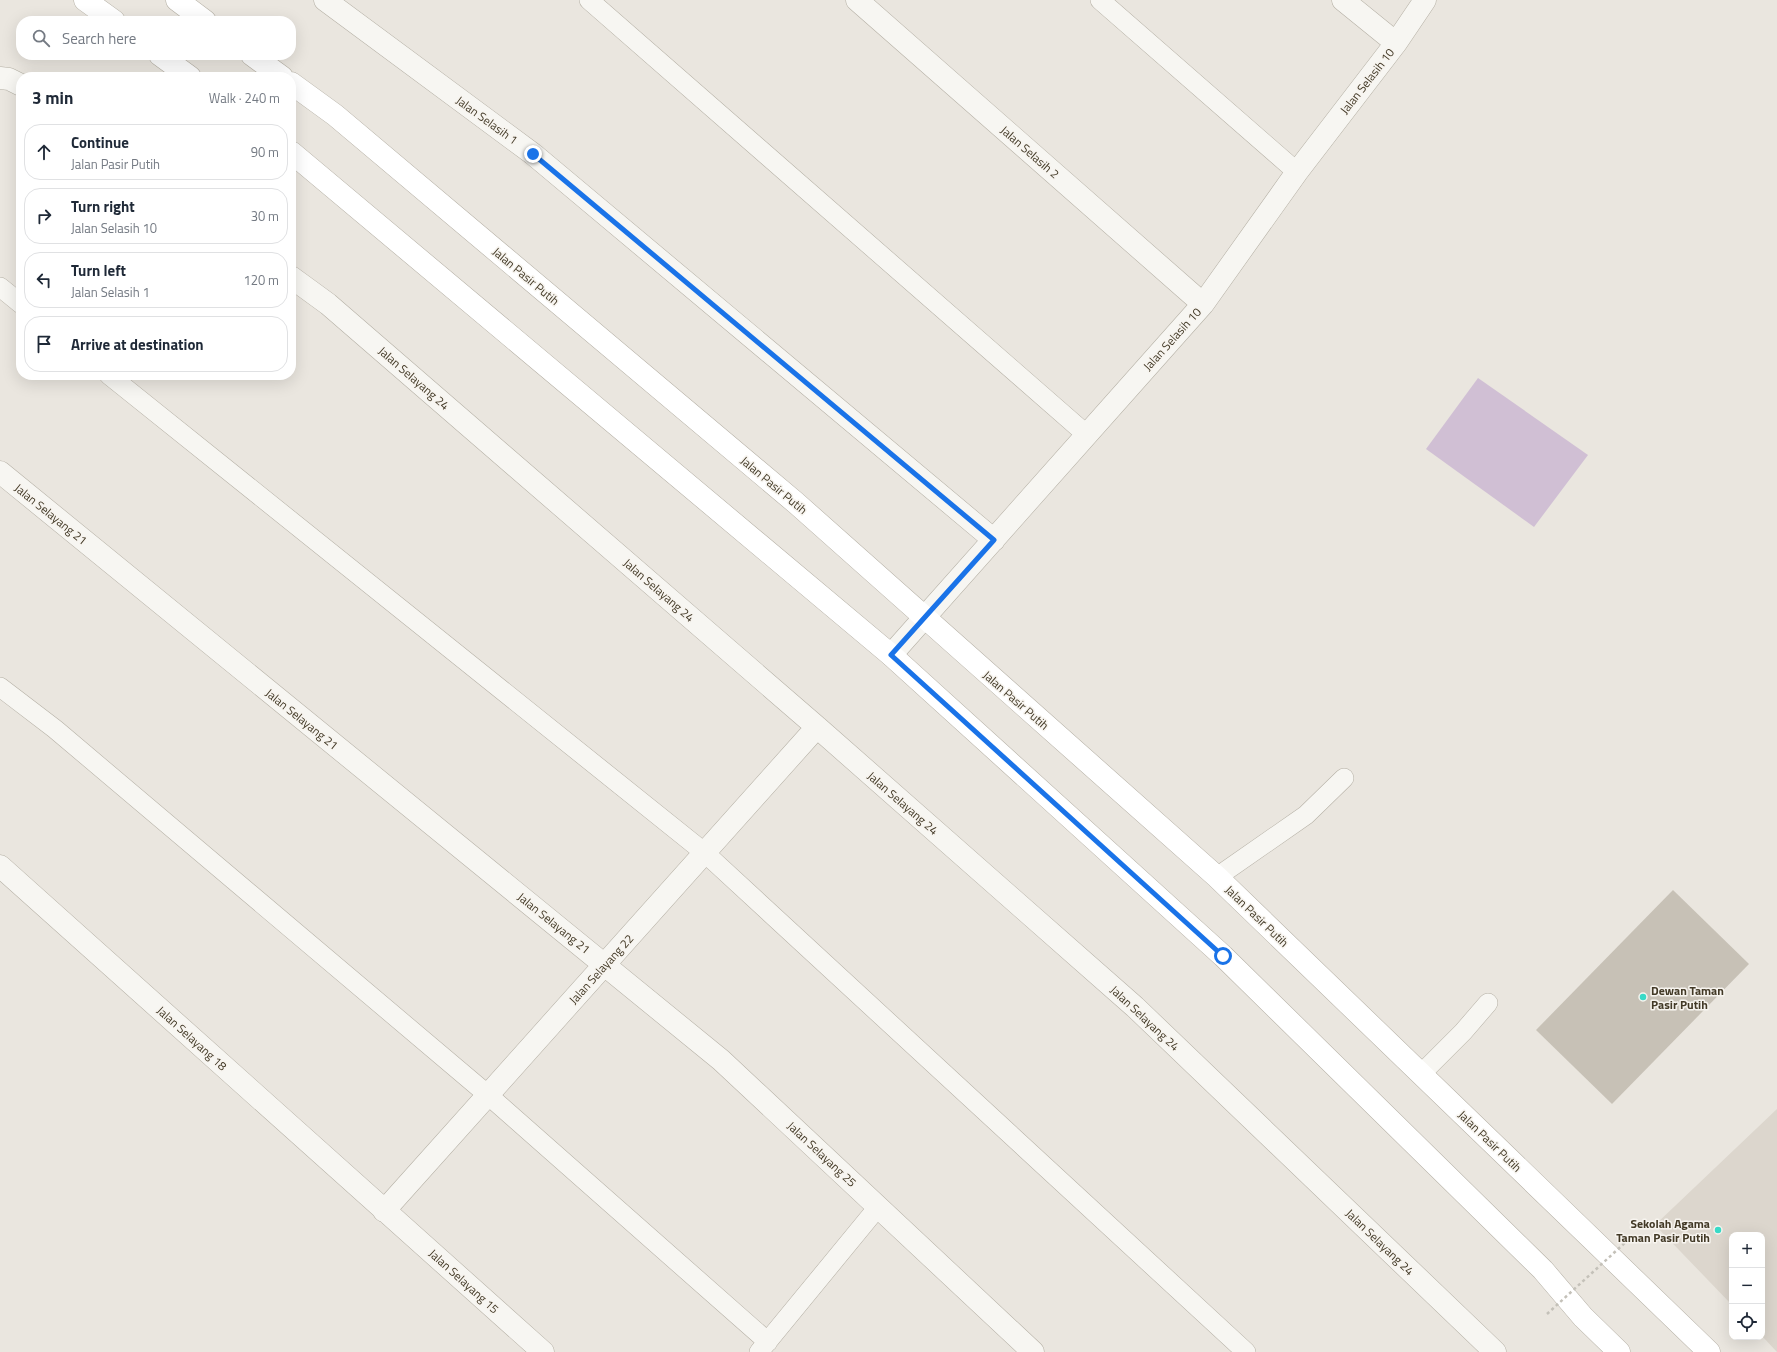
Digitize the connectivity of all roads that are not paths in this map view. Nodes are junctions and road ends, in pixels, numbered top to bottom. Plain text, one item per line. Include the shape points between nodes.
1 (85, 0) edge
2 (176, 0) edge
3 (325, 0) edge
4 (589, 0) edge
5 (857, 0) edge
6 (1100, 0) edge
7 (1343, 0) edge
8 (1425, 0) edge
9 (107, 16) edge
10 (198, 16) edge
11 (1396, 43) junction
12 (167, 60) edge
13 (259, 60) edge
14 (183, 72) edge
15 (275, 72) edge
16 (0, 78) edge
17 (16, 82) edge
18 (296, 87) edge
19 (296, 156) edge
20 (1297, 172) junction
21 (296, 281) edge
22 (0, 287) edge
23 (16, 300) edge
24 (1203, 304) junction
25 (115, 380) edge
26 (1087, 435) junction
27 (0, 472) edge
28 (994, 540) junction
29 (924, 618) junction
30 (891, 655) junction
31 (0, 687) edge
32 (818, 727) junction
33 (1344, 778) dead end
34 (705, 853) junction
35 (0, 866) edge
36 (1217, 877) junction
37 (605, 965) junction
38 (1488, 1003) dead end
39 (1421, 1074) junction
40 (488, 1095) junction
41 (878, 1207) junction
42 (384, 1210) junction
43 (763, 1347) edge
44 (543, 1352) edge
45 (1033, 1352) edge
46 (1246, 1352) edge
47 (1495, 1352) edge
48 (1619, 1352) edge
49 (1709, 1352) edge

1 - 9 main road
2 - 10 main road
3 - 28 street, Jalan Selasih 1 via 533,154
4 - 26 lane
5 - 24 street, Jalan Selasih 2
6 - 20 lane
7 - 11 street
8 - 11 street, Jalan Selasih 10
11 - 20 street, Jalan Selasih 10
12 - 14 main road
13 - 15 main road
16 - 17 street
18 - 29 main road, Jalan Pasir Putih via 335,115 790,498
19 - 30 main road
20 - 24 street, Jalan Selasih 10
21 - 32 street, Jalan Selayang 24 via 328,304
22 - 23 lane
24 - 26 street, Jalan Selasih 10
25 - 34 lane
26 - 28 street, Jalan Selasih 10
27 - 37 street, Jalan Selayang 21
28 - 29 street, Jalan Selasih 10
29 - 30 street, Jalan Selasih 10
29 - 36 main road, Jalan Pasir Putih
30 - 48 main road via 1223,956 1543,1270 1583,1317
31 - 40 lane via 55,728
32 - 34 street, Jalan Selayang 22
32 - 47 street, Jalan Selayang 24 via 1135,1007
33 - 36 lane via 1306,815
34 - 37 street, Jalan Selayang 22
34 - 46 lane
35 - 42 street, Jalan Selayang 18
36 - 39 main road, Jalan Pasir Putih
37 - 40 street, Jalan Selayang 22
37 - 41 street, Jalan Selayang 25 via 722,1060
38 - 39 lane
39 - 49 main road, Jalan Pasir Putih
40 - 42 street, Jalan Selayang 22
40 - 43 lane
41 - 43 lane
41 - 45 street, Jalan Selayang 25
42 - 44 street, Jalan Selayang 15

